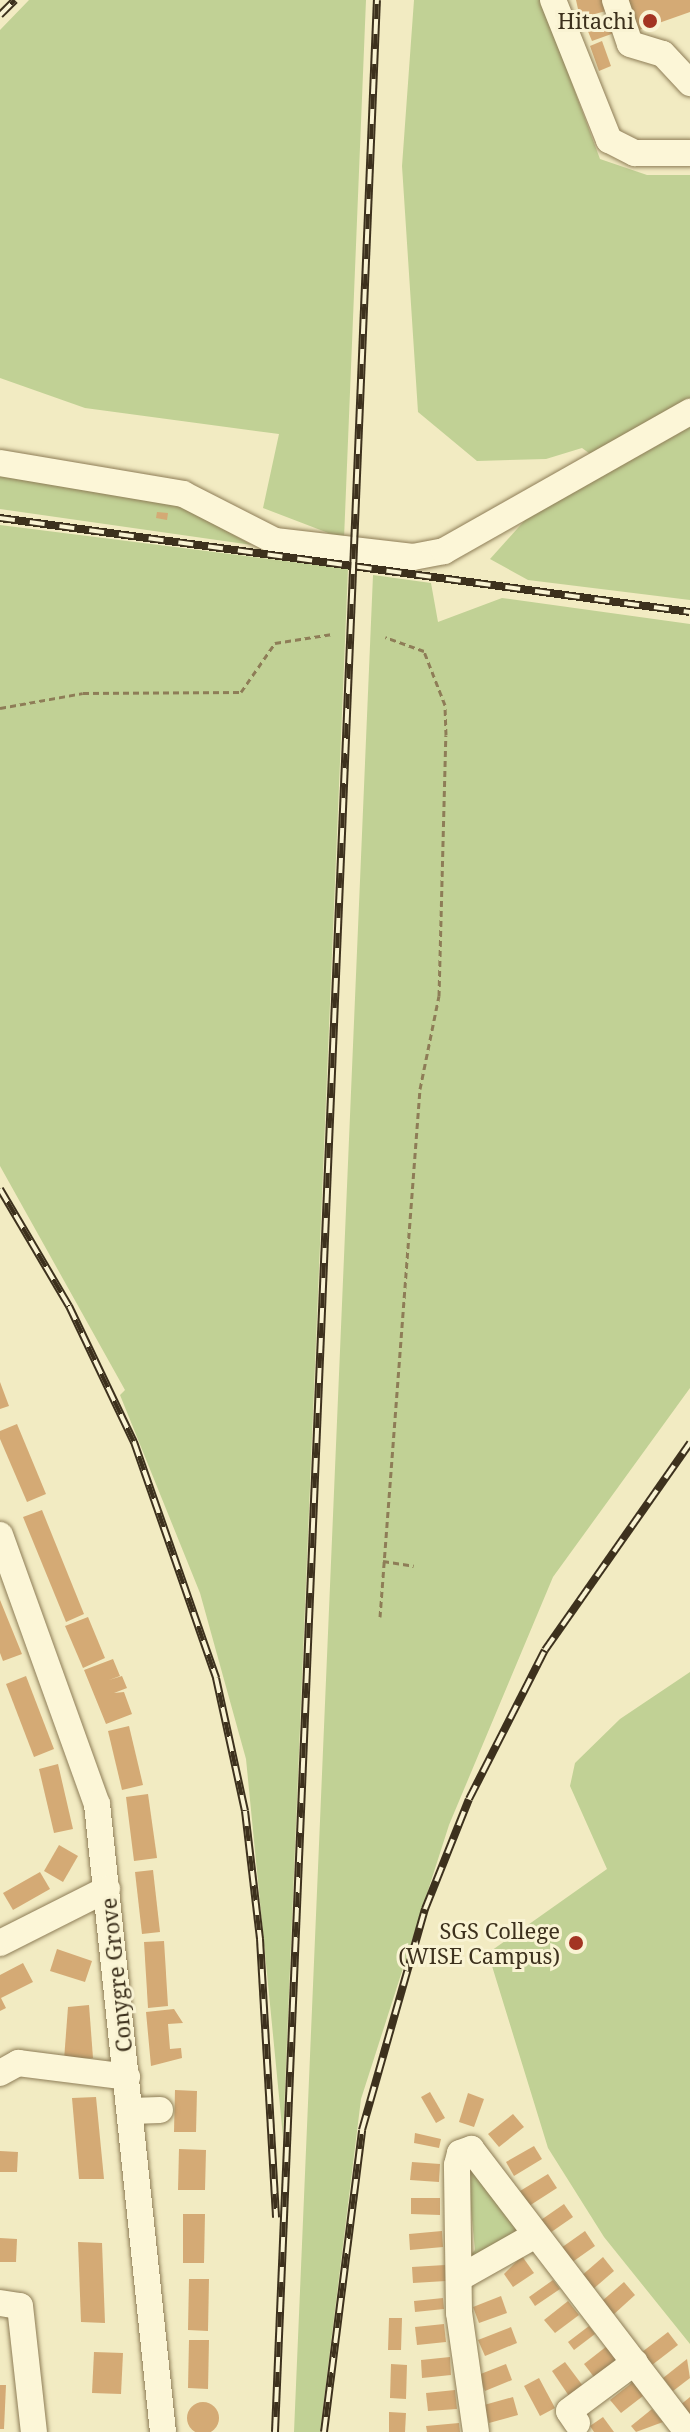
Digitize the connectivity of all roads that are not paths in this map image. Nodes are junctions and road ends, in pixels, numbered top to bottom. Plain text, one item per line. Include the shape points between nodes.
1 (553, 0) edge
2 (615, 0) edge
3 (690, 83) edge
4 (690, 153) edge
5 (690, 412) edge
6 (0, 463) edge
7 (0, 1535) edge
8 (107, 1889) junction
9 (0, 1943) edge
10 (0, 2073) edge
11 (127, 2077) junction
12 (131, 2111) junction
13 (160, 2111) dead end
14 (532, 2237) junction
15 (463, 2276) junction
16 (10, 2305) edge
17 (635, 2362) junction
18 (577, 2423) dead end
19 (34, 2432) edge
20 (163, 2432) edge
21 (476, 2432) edge
22 (687, 2432) edge

1 - 4 street via 609,140 635,153
2 - 3 street via 630,44 663,54
5 - 6 street via 444,551 413,557 275,541 183,494
7 - 8 street, Conygre Grove via 97,1804
8 - 9 street
8 - 11 street, Conygre Grove
10 - 11 street via 18,2063
11 - 12 street, Conygre Grove
12 - 13 street
12 - 20 street, Conygre Grove
14 - 15 street
14 - 15 street via 483,2155 460,2153
14 - 17 street
15 - 21 street via 459,2313
16 - 19 street
17 - 18 street via 569,2411
17 - 22 street

